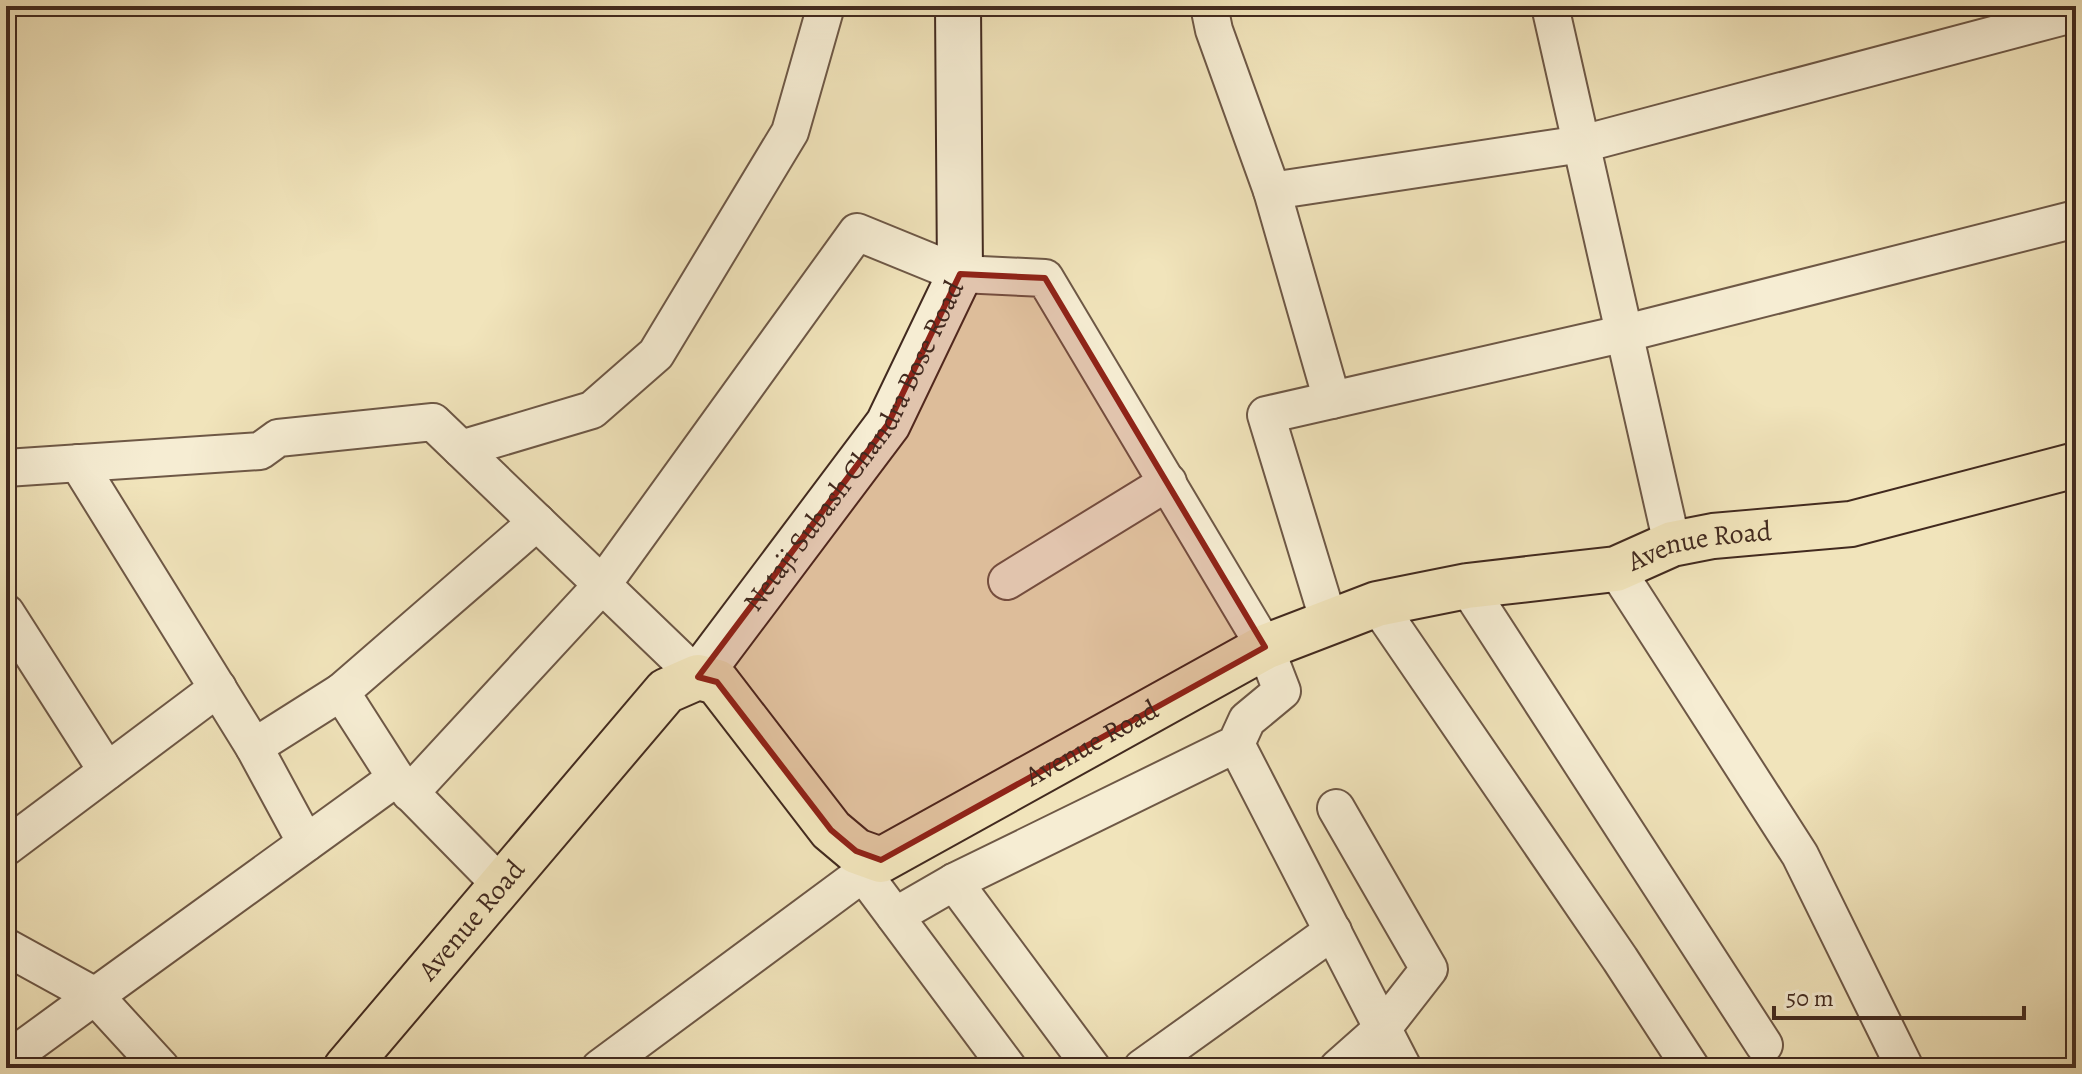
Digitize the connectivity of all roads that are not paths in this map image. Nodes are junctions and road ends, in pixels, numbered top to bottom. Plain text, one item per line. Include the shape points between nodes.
1 (826, 6) edge
2 (958, 6) edge
3 (1209, 6) edge
4 (1550, 6) edge
5 (2076, 13) edge
6 (1582, 144) junction
7 (1272, 191) junction
8 (2076, 219) edge
9 (960, 274) junction
10 (1626, 333) junction
11 (1332, 400) junction
12 (461, 449) junction
13 (78, 463) junction
14 (2076, 465) edge
15 (6, 468) edge
16 (1168, 482) junction
17 (537, 522) junction
18 (1672, 544) junction
19 (1616, 569) junction
20 (1007, 581) dead end
21 (602, 585) junction
22 (1467, 586) junction
23 (1377, 604) junction
24 (6, 613) edge
25 (1329, 622) junction
26 (1265, 647) junction
27 (698, 677) junction
28 (218, 688) junction
29 (341, 692) junction
30 (1236, 744) junction
31 (254, 747) junction
32 (107, 771) junction
33 (403, 785) junction
34 (1336, 808) dead end
35 (306, 843) junction
36 (6, 847) edge
37 (871, 866) junction
38 (954, 882) junction
39 (501, 885) junction
40 (895, 916) junction
41 (1333, 931) junction
42 (6, 947) edge
43 (95, 996) junction
44 (1383, 1028) junction
45 (1764, 1045) dead end
46 (6, 1061) edge
47 (161, 1068) edge
48 (346, 1068) edge
49 (600, 1068) edge
50 (1008, 1068) edge
51 (1092, 1068) edge
52 (1142, 1068) edge
53 (1338, 1068) edge
54 (1403, 1068) edge
55 (1691, 1068) edge
56 (1905, 1068) edge

1 - 12 street via 790,132 656,354 592,410
2 - 9 main road, Netaji Subash Chandra Bose Road
3 - 7 street
4 - 6 street
5 - 6 street
6 - 7 street
6 - 10 street
7 - 11 street
8 - 10 street
9 - 16 street via 1045,278
9 - 21 street via 857,232
9 - 27 main road, Netaji Subash Chandra Bose Road via 888,424
10 - 11 street
10 - 18 street
11 - 25 street via 1266,415
12 - 13 street via 433,422 278,438 260,451
12 - 17 street
13 - 15 street
13 - 28 street
14 - 18 main road, Avenue Road via 1851,524
16 - 20 street
16 - 26 street
17 - 21 street
17 - 29 street
18 - 19 main road, Avenue Road
19 - 22 main road, Avenue Road
19 - 56 street via 1800,855
21 - 27 street
21 - 33 street
22 - 23 main road, Avenue Road
22 - 45 street
23 - 25 main road, Avenue Road
23 - 55 street
24 - 32 street
25 - 26 main road, Avenue Road
26 - 30 street via 1282,691 1247,720
26 - 37 main road, Avenue Road
27 - 37 main road via 717,682 831,830
27 - 39 main road, Avenue Road via 666,691
28 - 31 street
28 - 32 street
29 - 31 street
29 - 33 street
30 - 38 street
30 - 41 street
31 - 35 street
32 - 36 street
33 - 35 street
33 - 39 street
34 - 44 street via 1429,969
35 - 43 street
37 - 40 street
37 - 49 street
38 - 40 street
38 - 51 street
39 - 48 main road, Avenue Road
40 - 50 street
41 - 44 street
41 - 52 street
42 - 43 street
43 - 46 street
43 - 47 street
44 - 53 street
44 - 54 street

